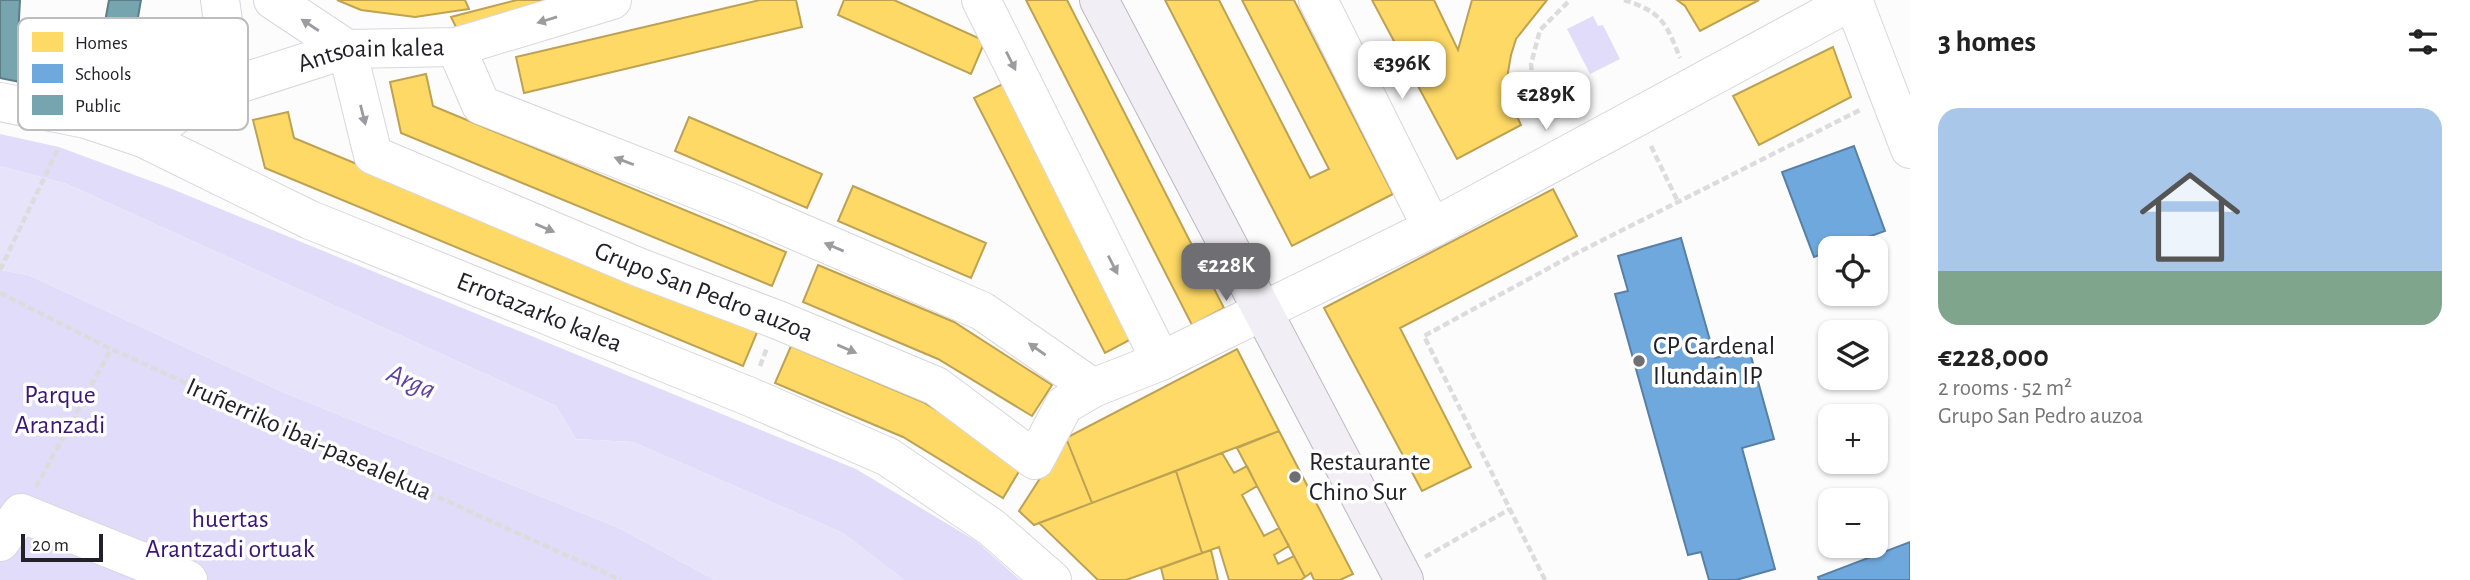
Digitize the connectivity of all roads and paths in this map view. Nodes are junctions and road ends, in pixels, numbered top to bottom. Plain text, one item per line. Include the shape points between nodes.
1 (220, 0) edge
2 (273, 0) edge
3 (612, 0) edge
4 (981, 0) edge
5 (1099, 0) edge
6 (1318, 0) edge
7 (1571, 0) edge
8 (1624, 0) edge
9 (1853, 0) edge
10 (223, 18) edge
11 (456, 47) junction
12 (347, 49) junction
13 (248, 81) edge
14 (1693, 87) junction
15 (0, 102) edge
16 (1900, 105) edge
17 (18, 106) edge
18 (1637, 117) junction
19 (120, 130) edge
20 (155, 130) edge
21 (144, 138) junction
22 (59, 147) dead end
23 (1561, 158) junction
24 (1678, 202) junction
25 (1432, 228) junction
26 (0, 270) edge
27 (0, 293) edge
28 (1264, 311) junction
29 (778, 320) junction
30 (111, 349) junction
31 (1161, 361) junction
32 (1093, 388) junction
33 (748, 396) junction
34 (1510, 509) junction
35 (7, 532) edge
36 (1401, 576) edge
37 (188, 580) edge
38 (621, 580) edge
39 (1052, 580) edge
40 (1545, 580) edge

1 - 10 street
12 -> 2 street
3 -> 11 street, Antsoain kalea
4 -> 31 street
5 - 28 main road
6 - 25 street
7 - 23 path via 1541,30 1531,64 1535,105
8 - 14 path via 1649,8 1668,28
9 - 14 street, Grupo San Pedro auzoa
9 - 16 street
11 - 12 street, Antsoain kalea
32 -> 11 street via 982,311 734,204 481,105
12 - 13 street, Antsoain kalea
12 -> 29 street, Grupo San Pedro auzoa via 373,155 638,267
14 - 18 street, Grupo San Pedro auzoa
15 - 17 street, Errotazarko kalea
16 - 24 path
18 - 23 street, Grupo San Pedro auzoa
18 - 24 path
19 - 21 street, Errotazarko kalea
20 - 21 street, Antsoain kalea
21 - 33 street, Errotazarko kalea via 310,220
22 - 26 path
23 - 25 street, Grupo San Pedro auzoa
24 - 34 path via 1424,335
25 - 28 street, Grupo San Pedro auzoa
27 - 30 path, Iruñerriko ibai-pasealekua
28 - 31 street, Grupo San Pedro auzoa
28 - 36 main road
29 -> 32 street, Grupo San Pedro auzoa via 936,386 1035,460 1064,405
29 - 33 path
30 - 35 path
30 - 38 path, Iruñerriko ibai-pasealekua
31 - 32 street, Grupo San Pedro auzoa
33 - 39 street, Errotazarko kalea via 888,457 991,527
34 - 36 path
34 - 40 path
35 - 37 street

